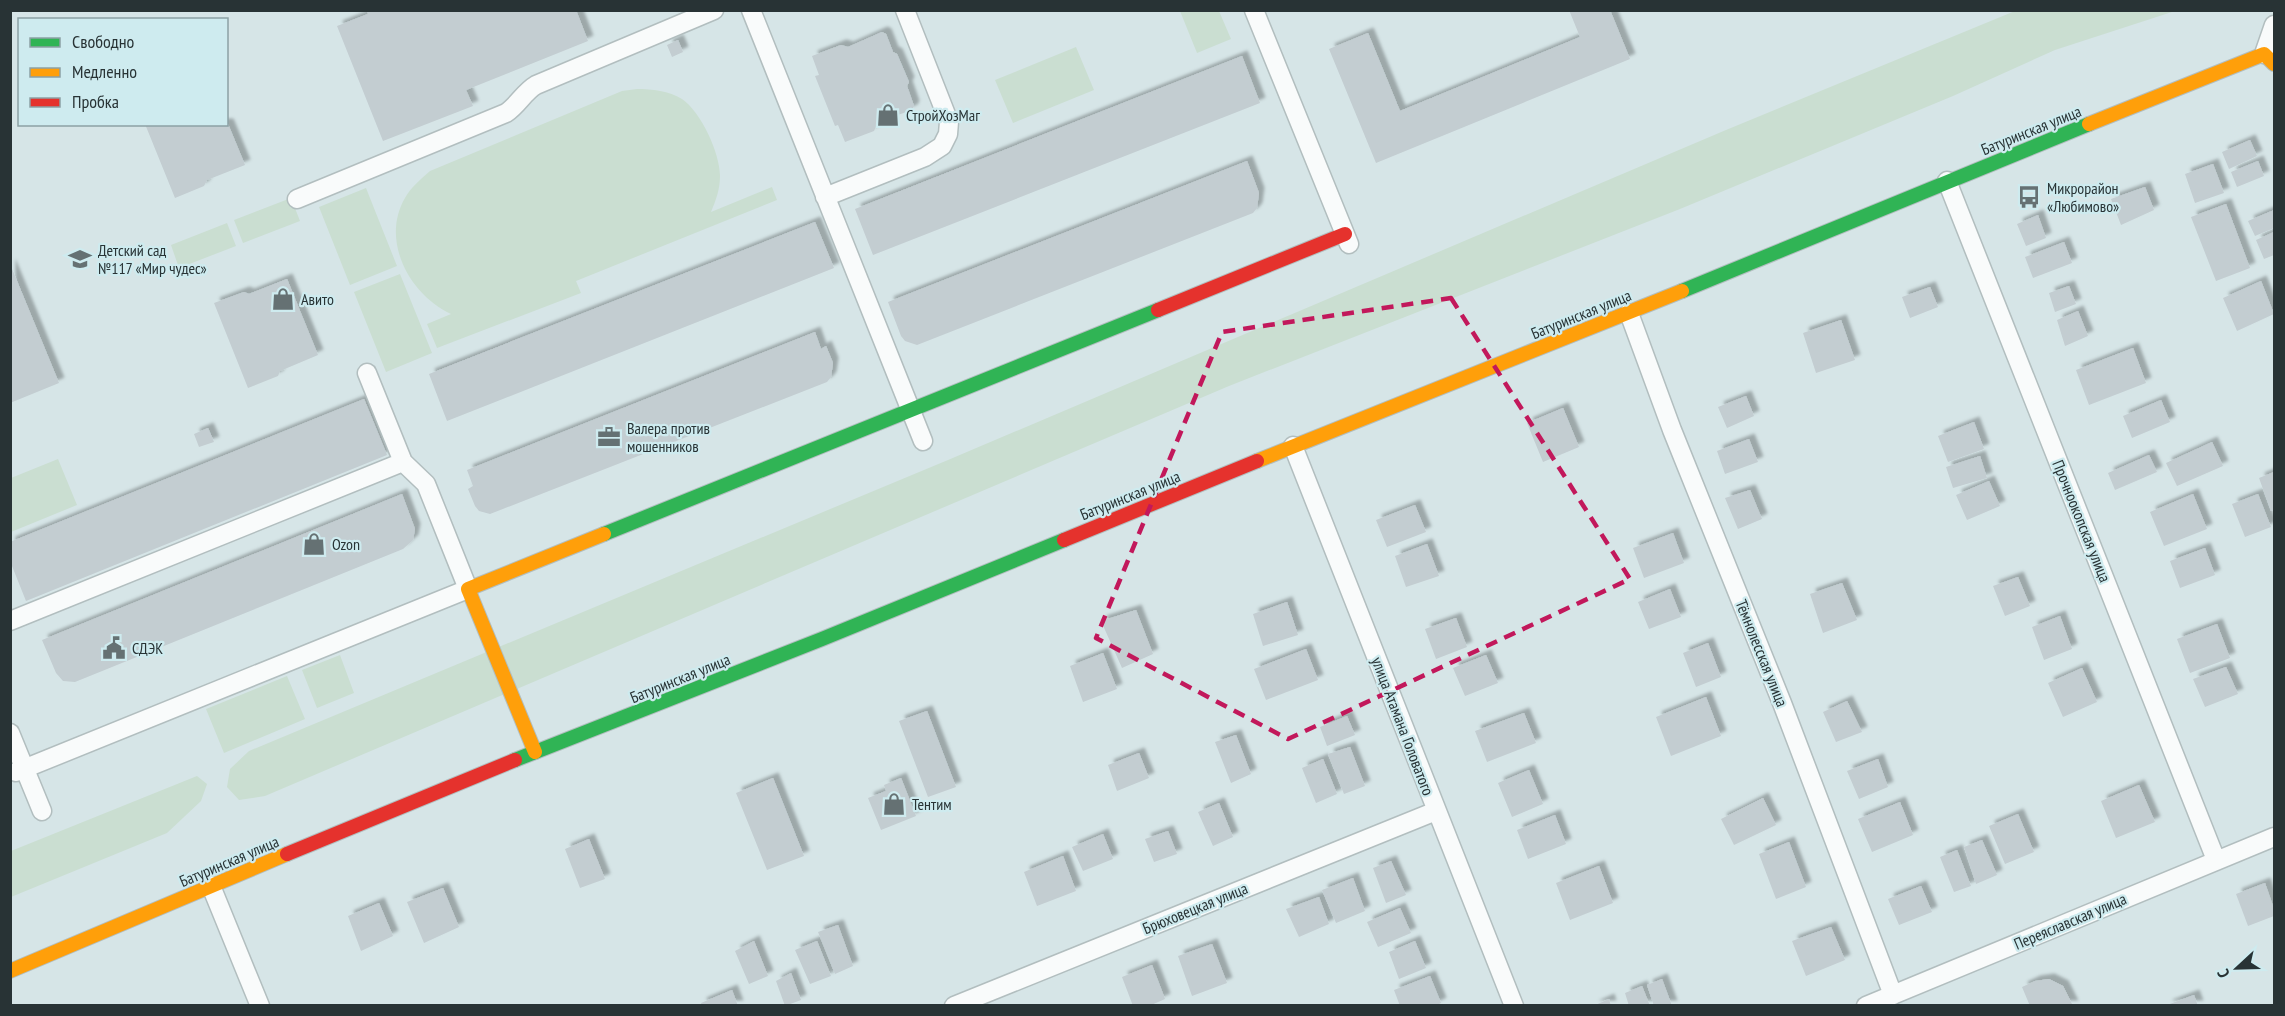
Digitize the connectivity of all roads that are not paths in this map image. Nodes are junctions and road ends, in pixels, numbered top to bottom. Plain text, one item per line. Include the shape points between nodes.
1 (714, 10) edge
2 (751, 10) edge
3 (904, 10) edge
4 (1254, 10) edge
5 (2274, 25) edge
6 (2269, 59) edge
7 (1947, 181) junction
8 (825, 197) junction
9 (297, 199) dead end
10 (1347, 240) joint
11 (1629, 313) junction
12 (367, 373) dead end
13 (910, 409) junction
14 (923, 441) dead end
15 (1293, 446) junction
16 (403, 462) junction
17 (468, 589) junction
18 (10, 621) edge
19 (10, 733) edge
20 (535, 752) junction
21 (20, 770) junction
22 (42, 811) dead end
23 (1436, 812) junction
24 (2274, 837) edge
25 (2216, 860) junction
26 (211, 886) junction
27 (10, 971) edge
28 (1893, 994) junction
29 (260, 1005) edge
30 (954, 1005) edge
31 (1514, 1005) edge
32 (1866, 1005) edge

1 - 9 street via 536,85 506,113
2 - 8 street
3 - 8 street via 949,122 948,134 942,146 925,157
4 - 10 street
5 - 6 street
6 - 7 street, Батуринская улица
7 - 11 street, Батуринская улица
7 - 25 street, Прочноокопская улица
8 - 13 street
10 - 13 street
11 - 15 street, Батуринская улица
11 - 28 street, Тёмнолесская улица
12 - 16 street
13 - 14 street
13 - 17 street
15 - 20 street, Батуринская улица via 838,633
15 - 23 street, улица Атамана Головатого
16 - 17 street via 426,484
16 - 18 street
17 - 20 street
17 - 21 street
19 - 21 street
20 - 26 street, Батуринская улица
21 - 22 street
23 - 30 street, Брюховецкая улица
23 - 31 street, улица Атамана Головатого
24 - 25 street, Переяславская улица
25 - 28 street, Переяславская улица
26 - 27 street, Батуринская улица
26 - 29 street
28 - 32 street, Переяславская улица

